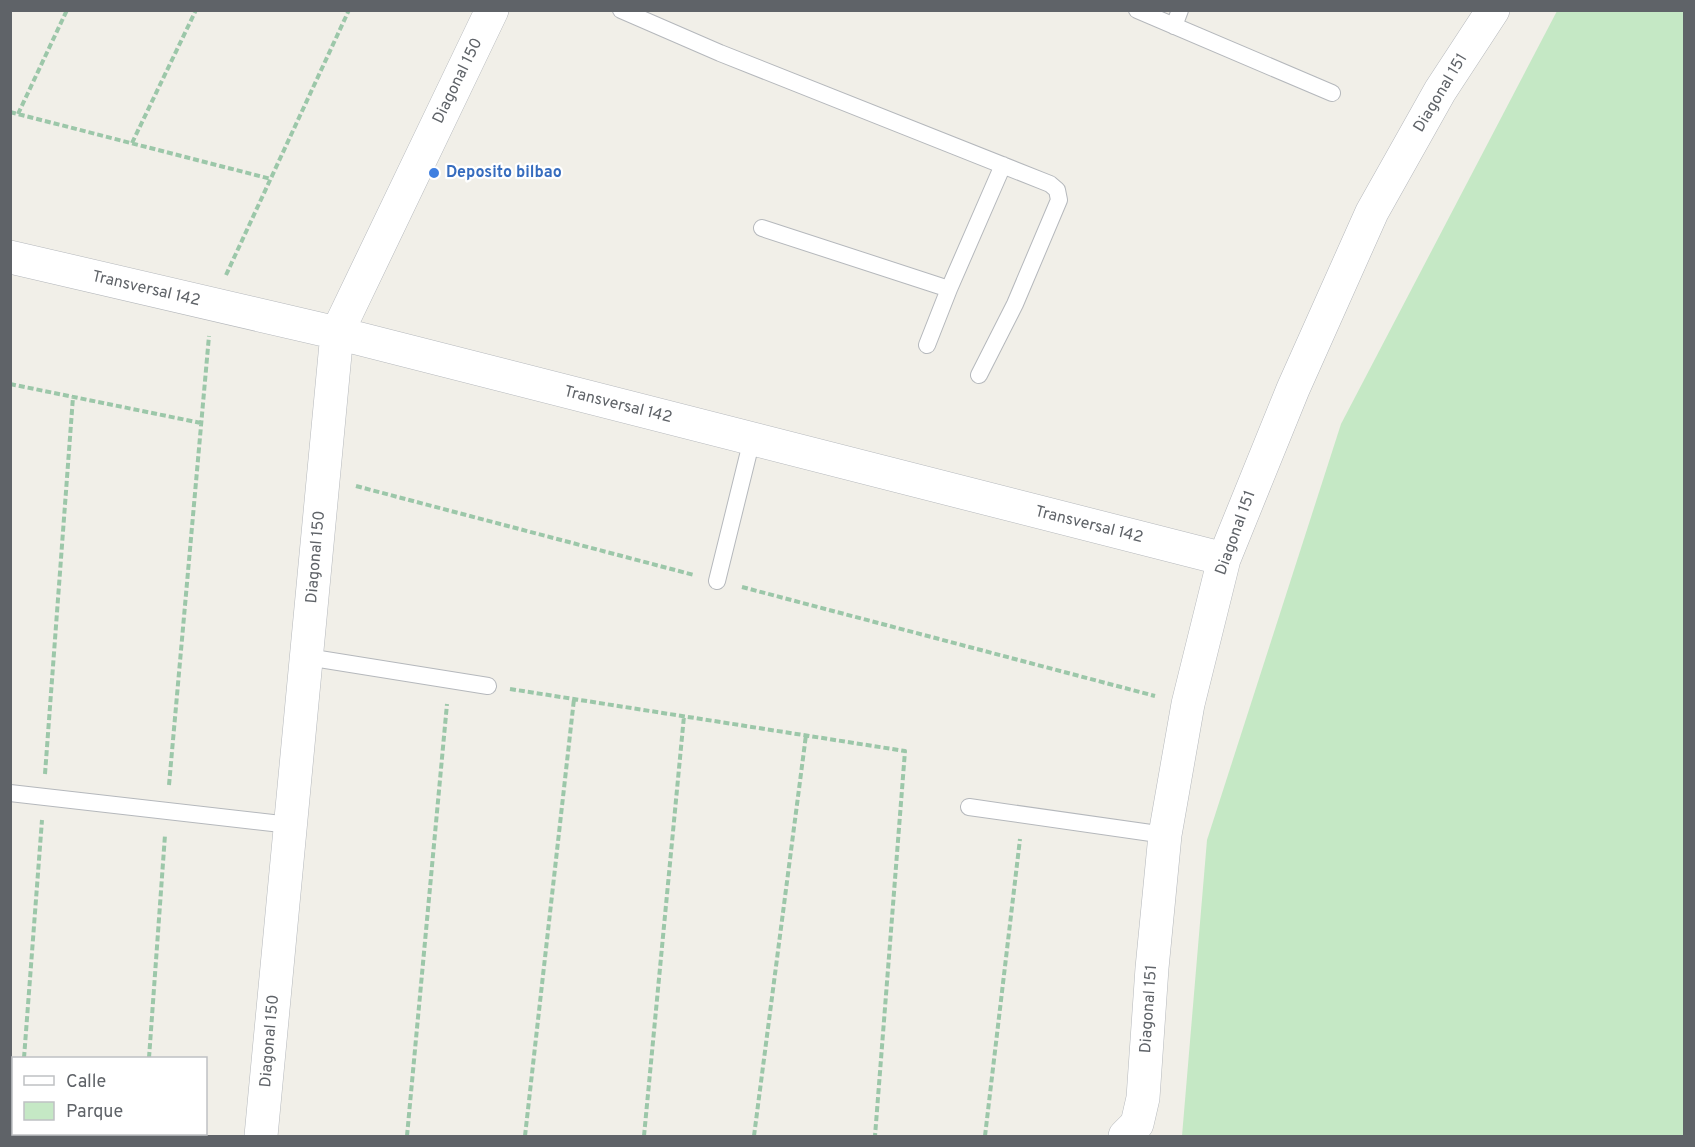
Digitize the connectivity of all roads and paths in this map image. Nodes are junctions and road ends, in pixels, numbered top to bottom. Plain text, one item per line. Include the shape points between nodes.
1 (67, 10) edge
2 (196, 10) edge
3 (349, 10) edge
4 (492, 10) edge
5 (621, 10) edge
6 (1137, 10) edge
7 (1493, 10) edge
8 (1177, 18) edge
9 (1332, 93) dead end
10 (10, 112) edge
11 (18, 114) junction
12 (132, 143) junction
13 (1003, 165) junction
14 (271, 178) junction
15 (762, 228) dead end
16 (10, 257) edge
17 (948, 289) junction
18 (212, 304) junction
19 (337, 333) junction
20 (927, 345) dead end
21 (979, 375) dead end
22 (10, 384) edge
23 (73, 397) junction
24 (201, 423) junction
25 (752, 439) junction
26 (323, 477) junction
27 (1224, 559) junction
28 (717, 580) junction
29 (306, 657) junction
30 (450, 679) junction
31 (488, 686) joint
32 (574, 699) junction
33 (1188, 704) junction
34 (684, 716) junction
35 (806, 735) junction
36 (10, 793) edge
37 (44, 797) junction
38 (969, 807) dead end
39 (166, 811) junction
40 (1023, 815) junction
41 (290, 825) junction
42 (1166, 835) junction
43 (24, 1057) edge
44 (149, 1057) edge
45 (261, 1137) edge
46 (407, 1137) edge
47 (525, 1137) edge
48 (644, 1137) edge
49 (754, 1137) edge
50 (875, 1137) edge
51 (985, 1137) edge
52 (1125, 1137) edge

1 - 11 path
2 - 12 path
3 - 14 path
4 - 19 street, Diagonal 150
5 - 13 lane
6 - 8 lane
7 - 27 street, Diagonal 151 via 1440,92 1372,212 1293,389
8 - 9 lane
10 - 11 path
11 - 12 path
12 - 14 path
13 - 17 lane
13 - 21 lane via 1050,184 1057,190 1059,200 1015,304
14 - 18 path
15 - 17 lane
16 - 18 street, Transversal 142
17 - 20 lane
18 - 19 street, Transversal 142
18 - 24 path
19 - 25 street, Transversal 142
19 - 26 street, Diagonal 150
22 - 23 path
23 - 24 path
23 - 37 path
24 - 39 path
25 - 27 street, Transversal 142
25 - 28 lane
26 - 28 path
26 - 29 street, Diagonal 150
27 - 33 street, Diagonal 151
28 - 33 path
29 - 30 lane
29 - 41 street, Diagonal 150
30 - 31 lane
30 - 46 path
31 - 32 path
32 - 34 path
32 - 47 path
33 - 42 street, Diagonal 151
34 - 35 path
34 - 48 path
35 - 49 path
35 - 50 path via 905,752
36 - 37 lane
37 - 39 lane
37 - 43 path
38 - 40 lane
39 - 41 lane
39 - 44 path
40 - 42 lane
40 - 51 path
41 - 45 street, Diagonal 150
42 - 52 street, Diagonal 151 via 1143,1098 1137,1124

